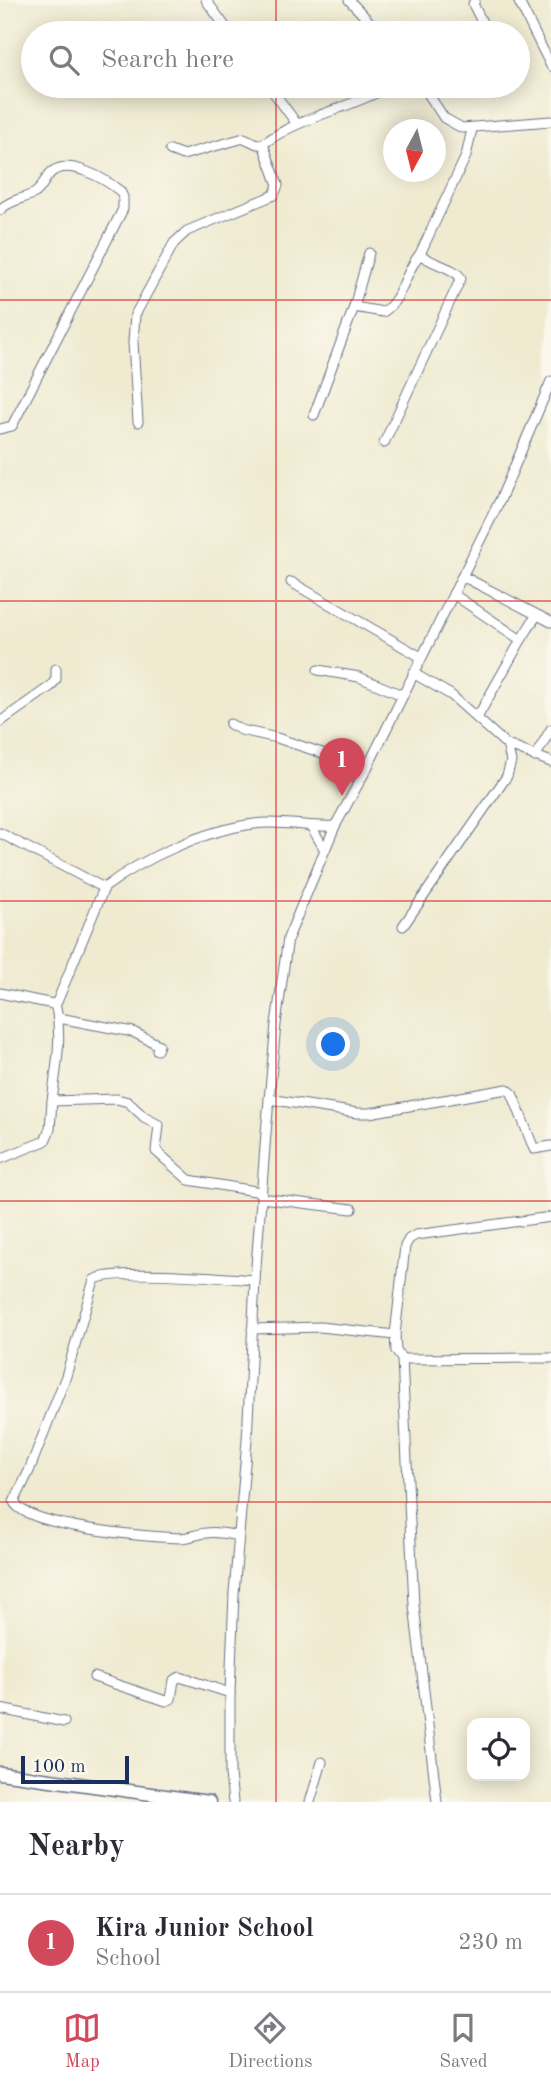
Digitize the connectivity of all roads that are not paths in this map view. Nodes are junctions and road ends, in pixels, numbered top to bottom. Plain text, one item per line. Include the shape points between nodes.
1 (206, 0) edge
2 (349, 0) edge
3 (475, 0) edge
4 (518, 0) edge
5 (221, 21) edge
6 (369, 21) edge
7 (482, 21) edge
8 (528, 21) edge
9 (530, 24) edge
10 (551, 66) edge
11 (278, 98) edge
12 (367, 98) edge
13 (431, 98) edge
14 (551, 121) edge
15 (297, 124) junction
16 (472, 129) junction
17 (263, 144) junction
18 (170, 150) dead end
19 (0, 210) edge
20 (369, 253) dead end
21 (420, 254) junction
22 (355, 307) junction
23 (551, 381) edge
24 (314, 415) dead end
25 (138, 422) dead end
26 (0, 429) edge
27 (384, 443) dead end
28 (461, 578) junction
29 (291, 582) dead end
30 (453, 594) junction
31 (536, 616) junction
32 (551, 622) edge
33 (521, 640) junction
34 (421, 657) junction
35 (56, 669) dead end
36 (318, 670) dead end
37 (413, 673) junction
38 (402, 695) junction
39 (477, 718) junction
40 (0, 722) edge
41 (230, 724) dead end
42 (551, 729) edge
43 (507, 745) junction
44 (535, 757) junction
45 (551, 762) edge
46 (367, 768) junction
47 (335, 826) junction
48 (312, 828) junction
49 (0, 833) edge
50 (325, 849) junction
51 (104, 888) junction
52 (403, 926) dead end
53 (0, 993) edge
54 (55, 1003) junction
55 (59, 1018) junction
56 (157, 1050) dead end
57 (269, 1099) junction
58 (52, 1101) junction
59 (551, 1146) edge
60 (0, 1159) edge
61 (261, 1195) junction
62 (352, 1209) dead end
63 (551, 1217) edge
64 (255, 1280) junction
65 (252, 1329) junction
66 (395, 1335) junction
67 (402, 1359) junction
68 (551, 1359) edge
69 (239, 1536) junction
70 (94, 1677) dead end
71 (230, 1693) junction
72 (0, 1709) edge
73 (64, 1722) dead end
74 (322, 1762) dead end
75 (0, 1773) edge
76 (150, 1798) edge
77 (209, 1802) edge
78 (233, 1802) edge
79 (310, 1802) edge
80 (437, 1802) edge

1 - 5 street
2 - 6 street
3 - 7 street
4 - 8 street
9 - 10 street
11 - 15 street
12 - 15 street
13 - 16 street via 444,118
14 - 16 street
15 - 17 street
16 - 21 street via 466,156
17 - 18 street via 244,138 183,155
17 - 25 street via 277,191 180,235 135,315
19 - 26 street via 37,192 58,169 82,169 120,191 124,204 12,426
20 - 22 street
21 - 22 street via 388,309 376,313
21 - 27 street via 461,278
22 - 24 street
23 - 28 street
28 - 30 street
28 - 31 street
29 - 34 street
30 - 33 street
30 - 34 street
31 - 32 street
31 - 33 street
33 - 39 street
34 - 37 street
35 - 40 street via 51,686
36 - 38 street via 359,677
37 - 38 street
37 - 39 street via 452,695
38 - 46 street
39 - 43 street
41 - 46 street
42 - 44 street
43 - 44 street
43 - 52 street via 511,761 507,776
44 - 45 street
46 - 47 street
47 - 48 street
47 - 50 street
48 - 50 street
48 - 51 street via 291,823 253,824 211,834 144,862
49 - 51 street
50 - 57 street via 288,938
51 - 54 street
53 - 54 street
54 - 55 street
55 - 56 street via 134,1032 159,1045
55 - 58 street
57 - 59 street via 369,1113 506,1089 512,1093 534,1149
57 - 61 street
58 - 60 street via 45,1141
58 - 61 street via 128,1102 159,1125 156,1151 189,1180
61 - 62 street
61 - 64 street
63 - 66 street via 416,1235 408,1240
64 - 65 street
64 - 69 street via 102,1275 94,1280 66,1376 14,1502 28,1514 78,1528 181,1538 213,1532
65 - 66 street via 320,1327
65 - 69 street
66 - 67 street via 396,1352
67 - 68 street
67 - 80 street via 414,1605
69 - 71 street
70 - 71 street via 166,1701 171,1699 174,1680 180,1677
71 - 78 street
72 - 73 street
74 - 79 street
75 - 76 street
76 - 77 street

